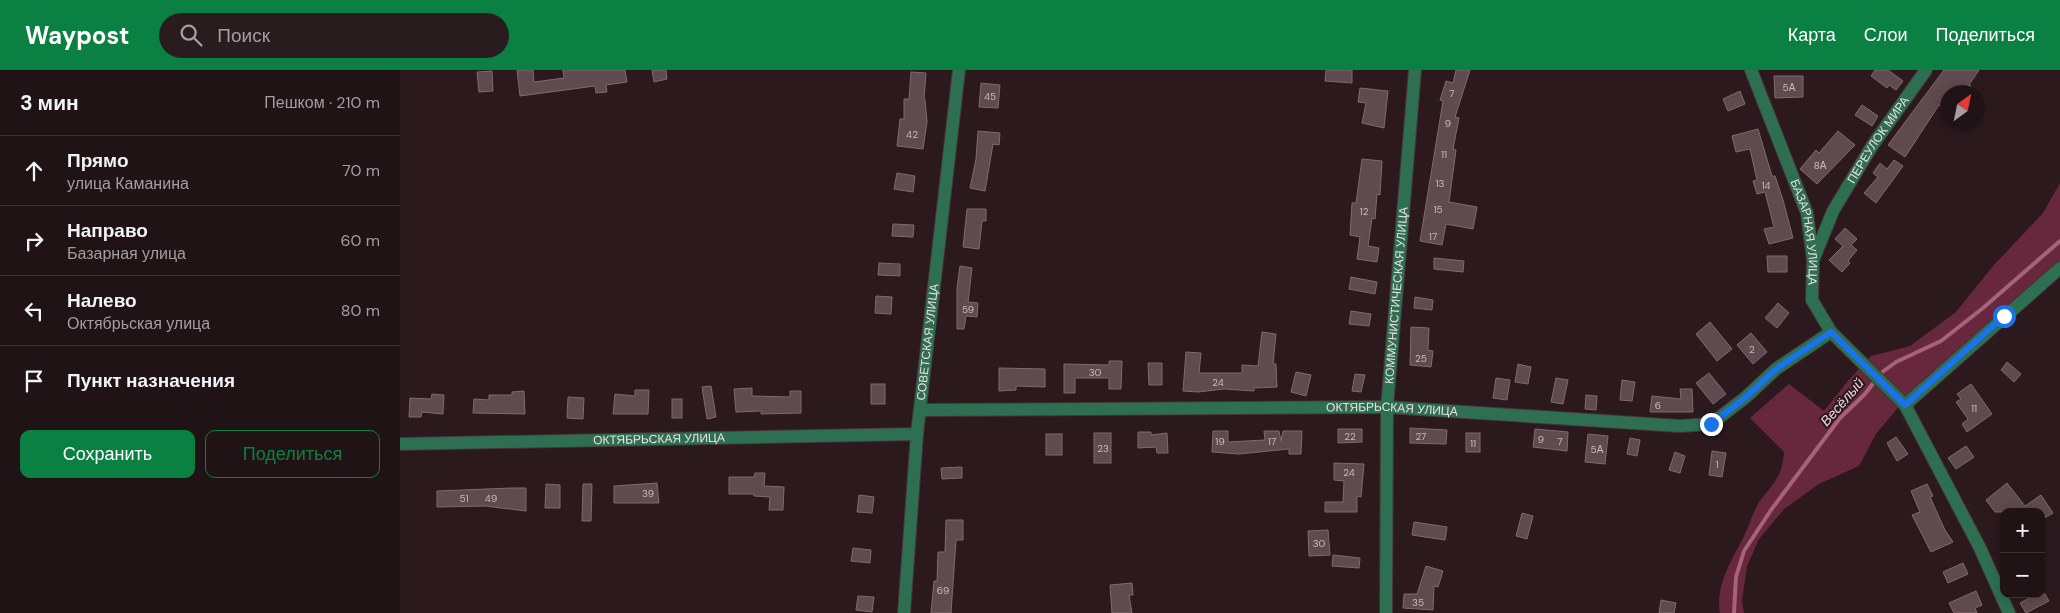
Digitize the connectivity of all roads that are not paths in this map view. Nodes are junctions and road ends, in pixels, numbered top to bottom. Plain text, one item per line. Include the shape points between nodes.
1 (959, 70) edge
2 (1415, 70) edge
3 (1751, 70) edge
4 (1926, 70) edge
5 (1833, 211) junction
6 (1807, 212) junction
7 (1813, 260) junction
8 (2060, 268) edge
9 (1831, 332) junction
10 (1905, 405) junction
11 (1387, 407) junction
12 (921, 410) junction
13 (917, 434) junction
14 (400, 444) edge
15 (904, 613) edge
16 (1386, 613) edge
17 (2010, 613) edge

1 - 12 street, СОВЕТСКАЯ УЛИЦА
2 - 11 street, КОММУНИСТИЧЕСКАЯ УЛИЦА
3 - 6 street, БАЗАРНАЯ УЛИЦА
4 - 5 street, ПЕРЕУЛОК МИРА via 1872,146
5 - 6 street via 1822,218
5 - 7 street, ПЕРЕУЛОК МИРА
6 - 7 street, БАЗАРНАЯ УЛИЦА
7 - 9 street, БАЗАРНАЯ УЛИЦА via 1812,300
8 - 10 street
9 - 10 street, БАЗАРНАЯ УЛИЦА
9 - 11 street, ОКТЯБРЬСКАЯ УЛИЦА via 1776,369 1711,424 1680,426
10 - 17 street, БАЗАРНАЯ УЛИЦА via 1980,548
11 - 12 street, ОКТЯБРЬСКАЯ УЛИЦА
11 - 16 street, КОММУНИСТИЧЕСКАЯ УЛИЦА
12 - 13 street, СОВЕТСКАЯ УЛИЦА
13 - 14 street, ОКТЯБРЬСКАЯ УЛИЦА
13 - 15 street, СОВЕТСКАЯ УЛИЦА

